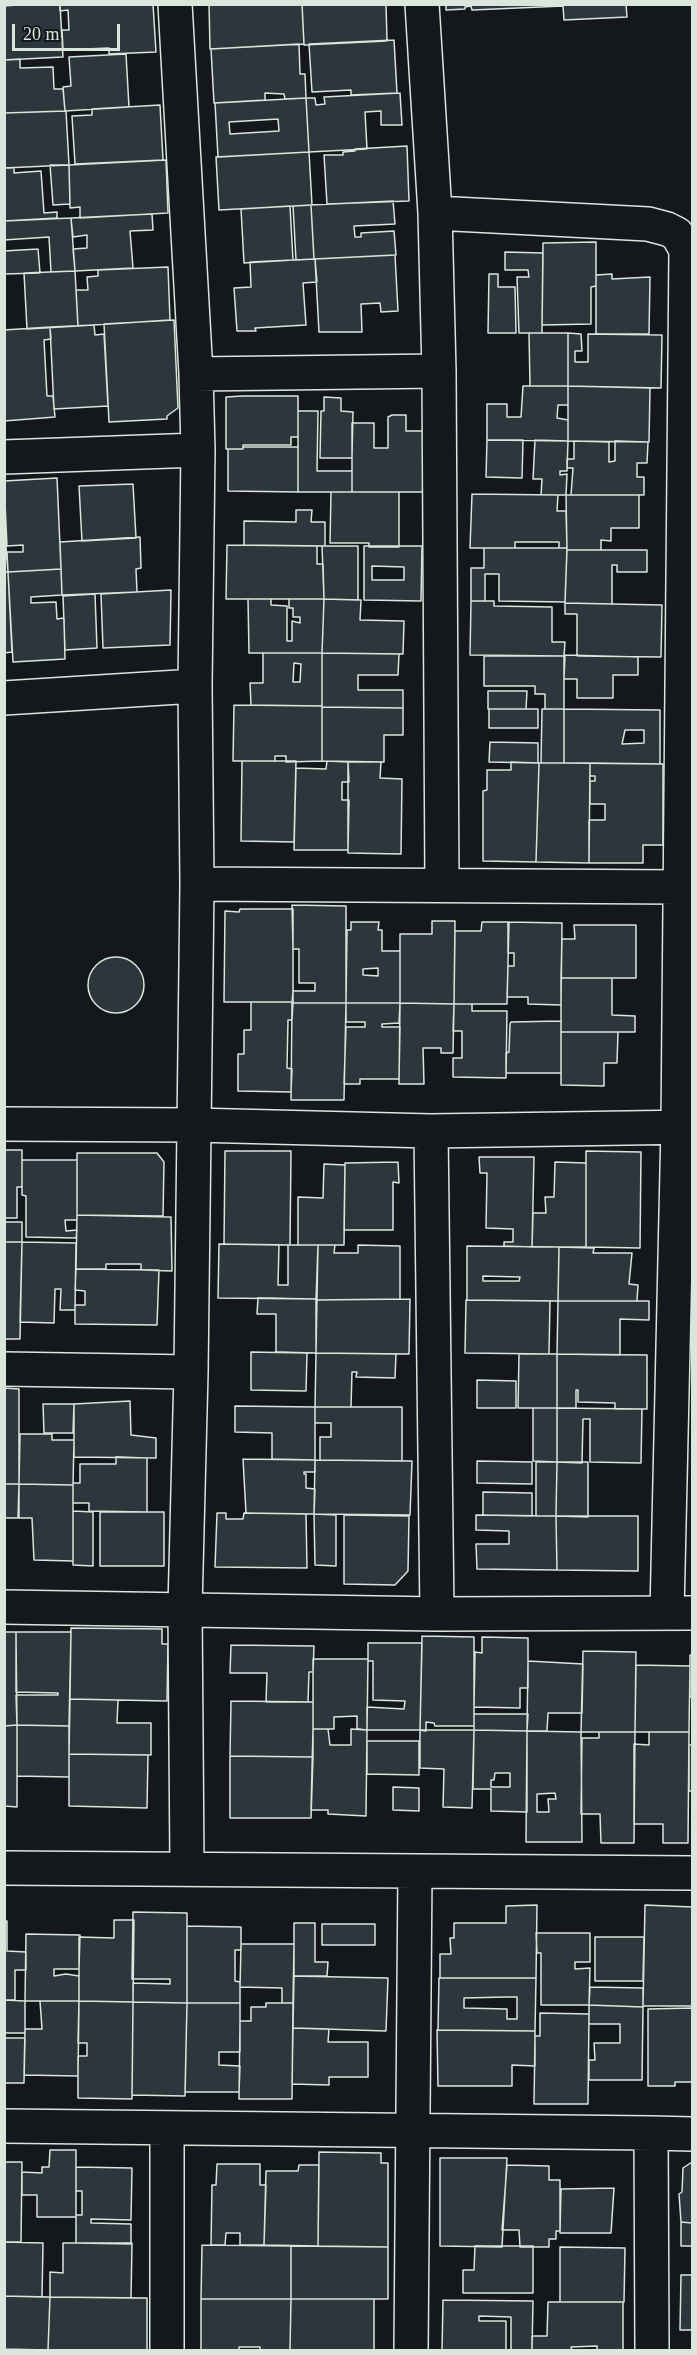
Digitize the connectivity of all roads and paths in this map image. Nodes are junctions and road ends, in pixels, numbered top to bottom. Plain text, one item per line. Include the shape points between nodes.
1 (175, 4) edge
2 (422, 4) edge
3 (435, 213) junction
4 (439, 371) junction
5 (196, 374) junction
6 (198, 450) junction
7 (4, 457) edge
8 (195, 686) junction
9 (4, 698) edge
10 (197, 884) junction
11 (442, 885) junction
12 (680, 887) junction
13 (4, 1124) edge
14 (194, 1125) junction
15 (685, 1126) edge
16 (431, 1131) junction
17 (4, 1369) edge
18 (191, 1372) junction
19 (4, 1607) edge
20 (185, 1608) junction
21 (680, 1613) edge
22 (437, 1614) junction
23 (4, 1868) edge
24 (187, 1868) junction
25 (415, 1871) junction
26 (693, 1873) edge
27 (4, 2126) edge
28 (167, 2128) junction
29 (412, 2130) junction
30 (651, 2133) junction
31 (693, 2134) edge
32 (167, 2350) edge
33 (411, 2350) edge
34 (652, 2350) edge

1 - 5 street
2 - 3 street
3 - 4 street
3 - 12 street via 648,224 677,234 686,250
4 - 5 street
4 - 11 street
5 - 6 street
6 - 7 street
6 - 8 street
8 - 9 street
8 - 10 street
10 - 11 street
10 - 14 street
11 - 12 street
12 - 15 street
13 - 14 street
14 - 16 street
14 - 18 street
15 - 16 street
15 - 21 street
16 - 22 street
17 - 18 street
18 - 20 street
19 - 20 street
20 - 22 street
20 - 24 street
21 - 22 street
23 - 24 street
24 - 25 street
25 - 26 street
25 - 29 street
27 - 28 street
28 - 29 street
28 - 32 street
29 - 30 street
29 - 33 street
30 - 31 street
30 - 34 street

